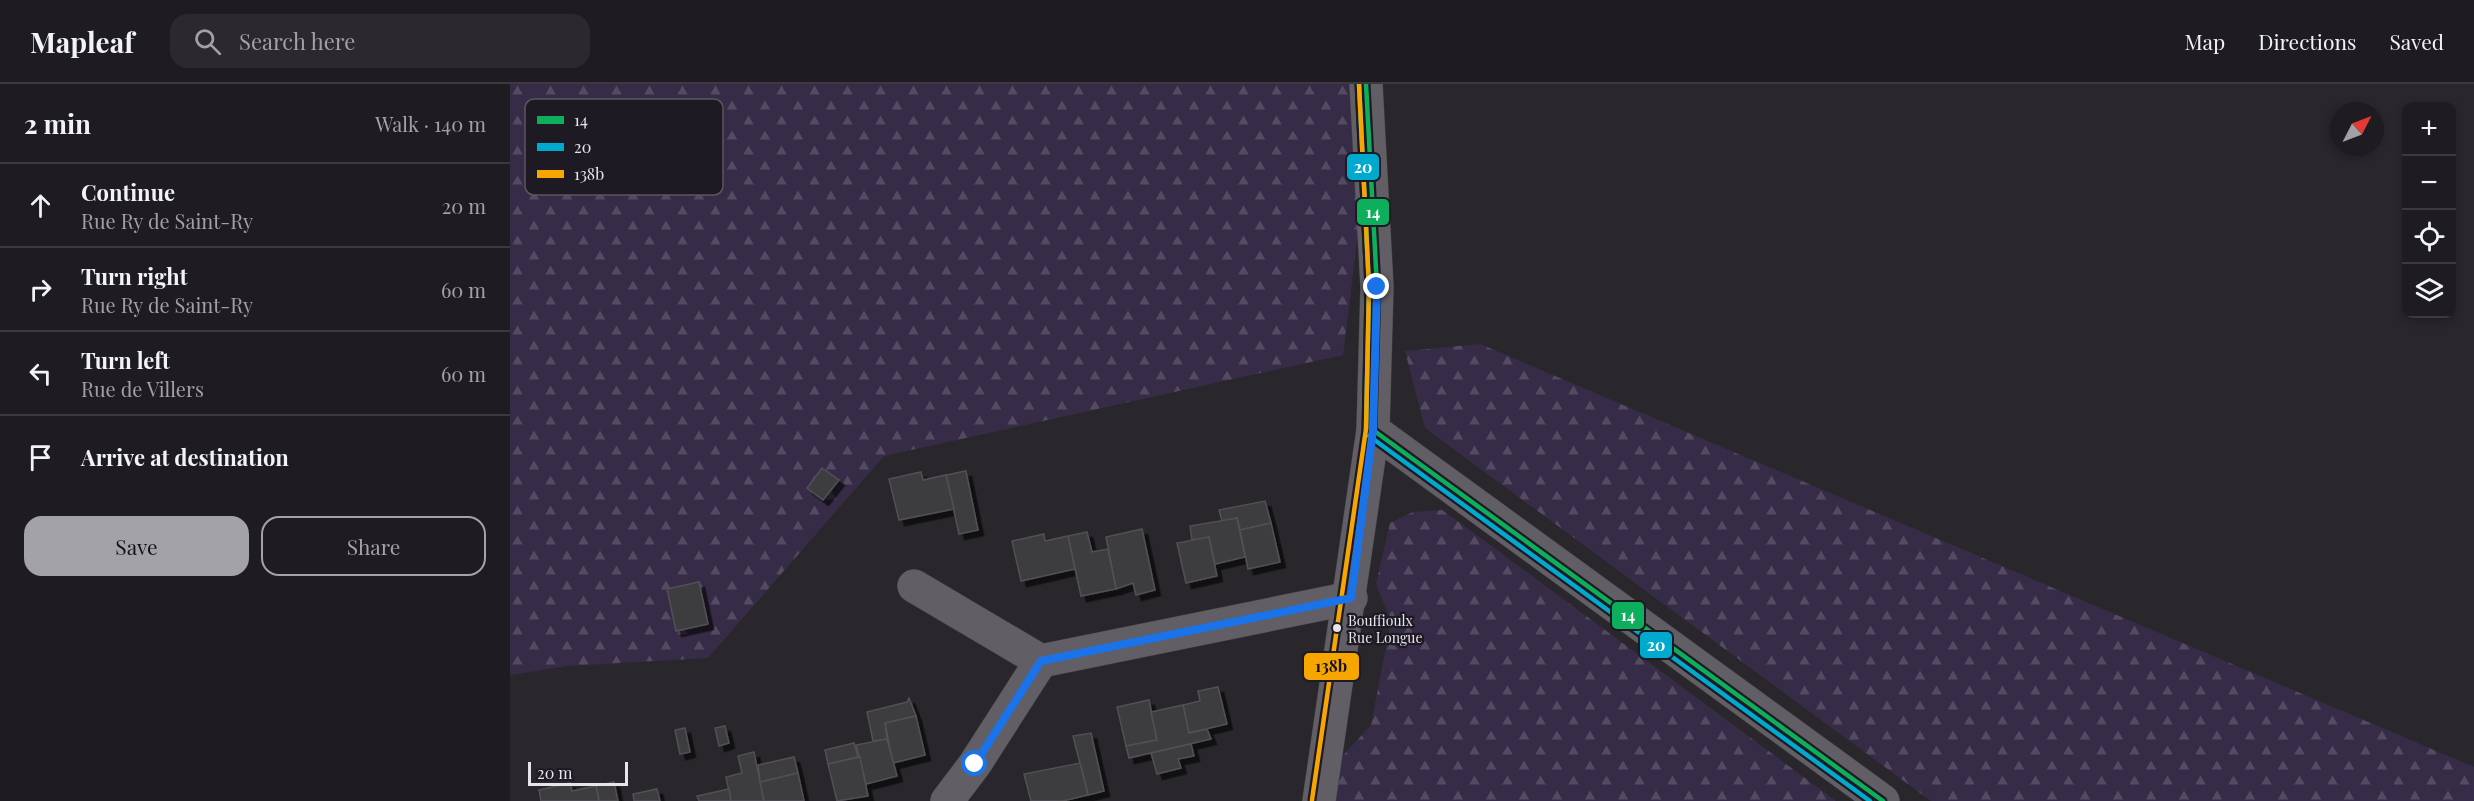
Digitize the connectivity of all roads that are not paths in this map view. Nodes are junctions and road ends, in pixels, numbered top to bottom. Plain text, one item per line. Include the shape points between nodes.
1 (1366, 84) edge
2 (1373, 430) junction
3 (914, 586) dead end
4 (1351, 598) junction
5 (1041, 661) junction
6 (947, 801) edge
7 (1319, 801) edge
8 (1884, 801) edge

1 - 2 street via 1377,287
2 - 4 street
2 - 8 street
3 - 5 street
4 - 5 street
4 - 7 street
5 - 6 street

